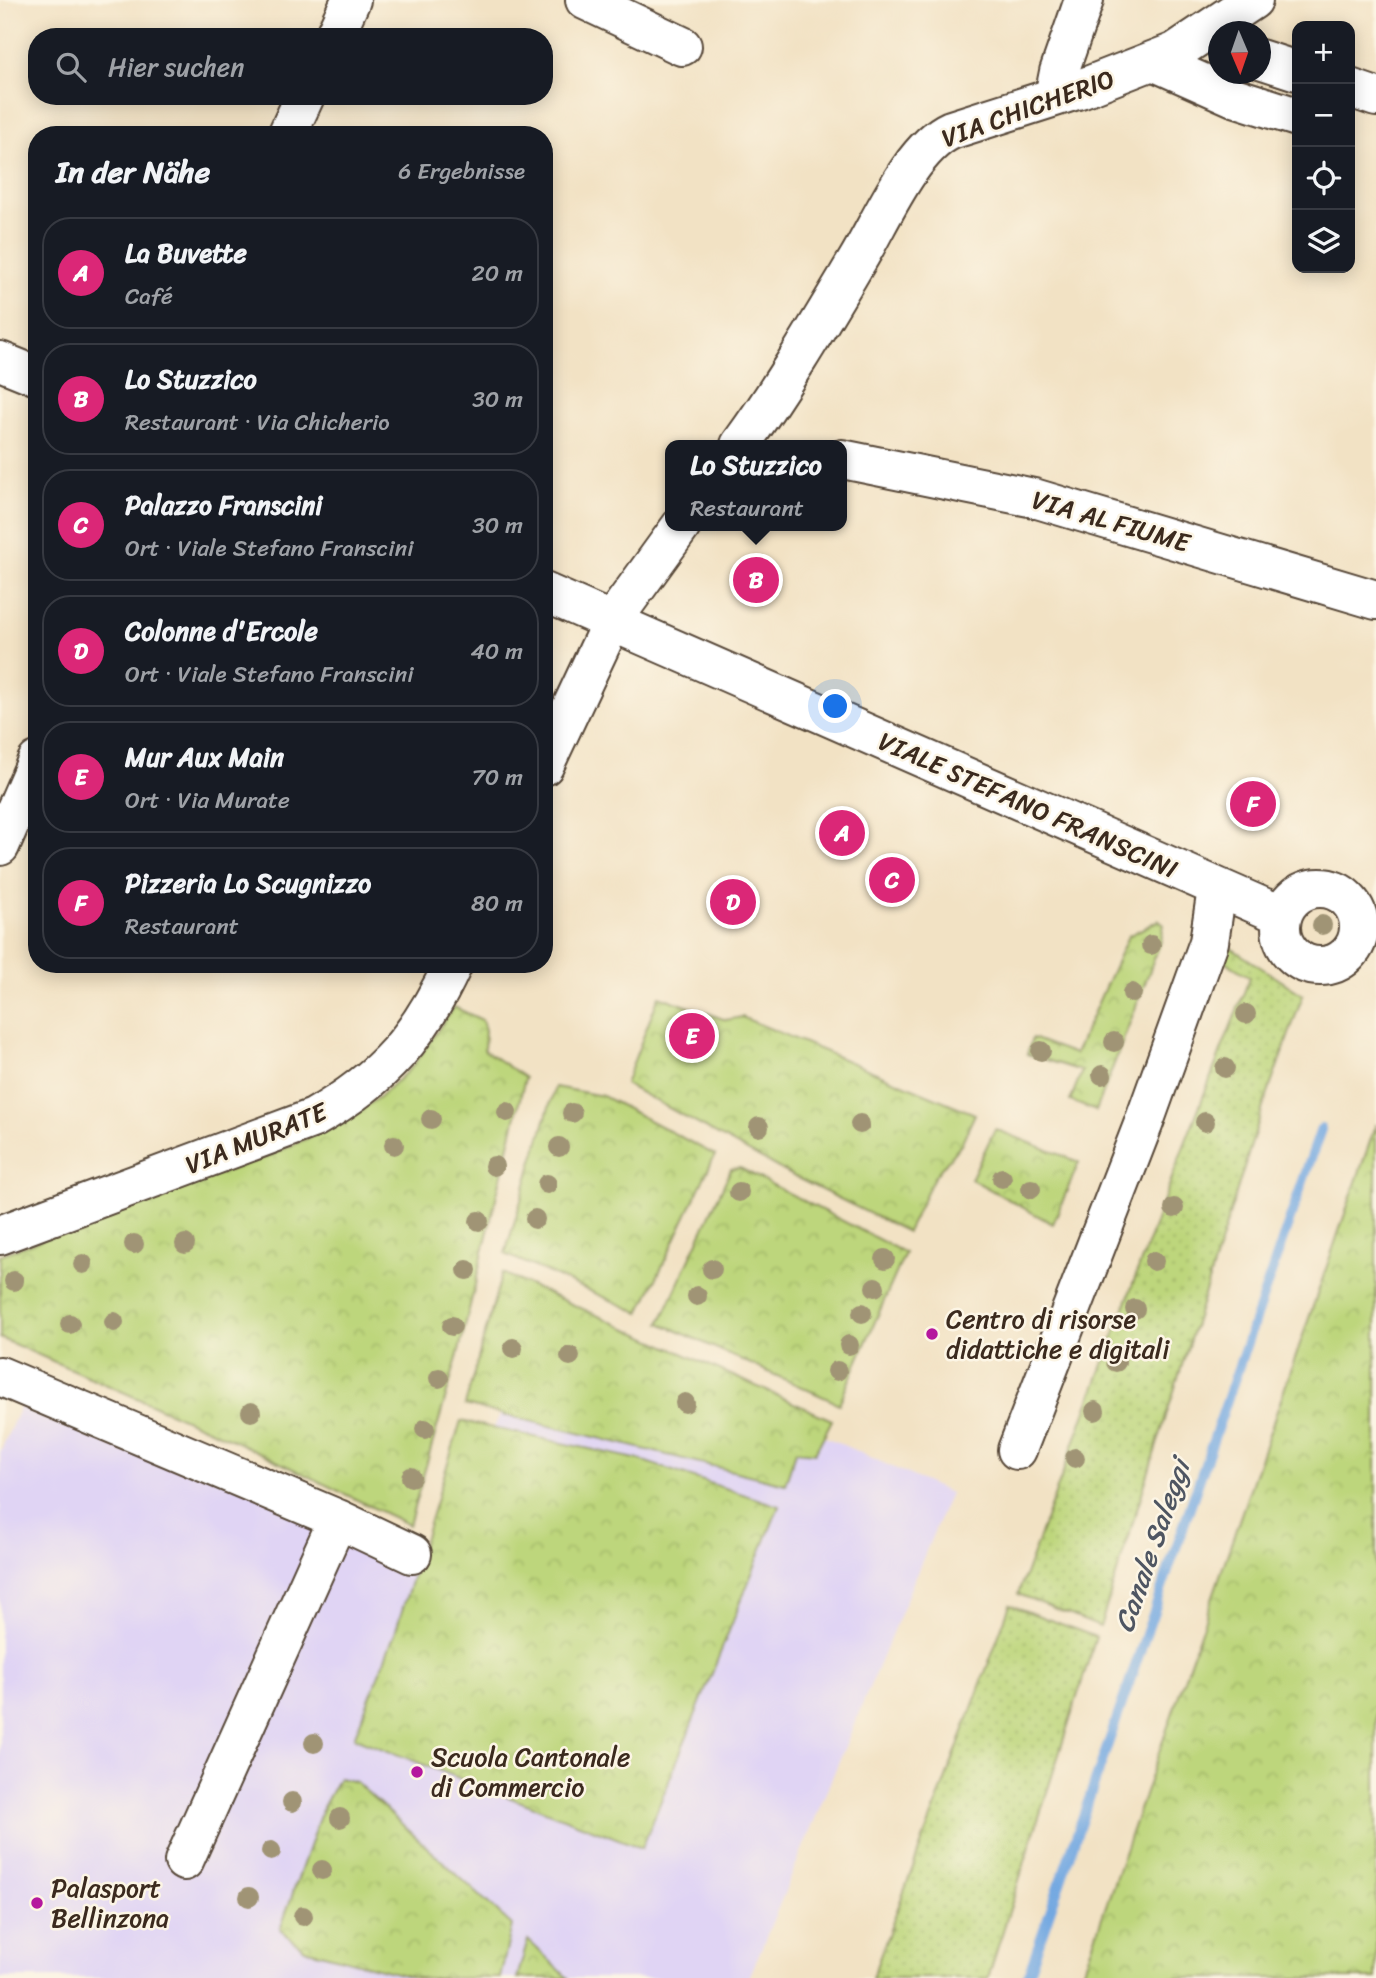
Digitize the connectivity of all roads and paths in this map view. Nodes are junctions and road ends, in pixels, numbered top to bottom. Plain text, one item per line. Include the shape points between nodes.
1 (351, 0) edge
2 (585, 0) edge
3 (1084, 0) edge
4 (1254, 0) edge
5 (1229, 21) edge
6 (338, 28) edge
7 (1208, 37) edge
8 (682, 46) dead end
9 (1271, 62) edge
10 (1140, 67) junction
11 (1292, 69) edge
12 (1355, 90) edge
13 (1054, 97) junction
14 (1376, 97) edge
15 (301, 105) edge
16 (1292, 115) edge
17 (1234, 116) dead end
18 (291, 126) edge
19 (0, 361) edge
20 (28, 372) edge
21 (751, 440) edge
22 (847, 460) edge
23 (677, 531) edge
24 (553, 597) edge
25 (1376, 600) edge
26 (612, 621) junction
27 (553, 747) edge
28 (28, 782) edge
29 (0, 846) edge
30 (1217, 889) junction
31 (1281, 915) dead end
32 (448, 973) edge
33 (0, 1235) edge
34 (0, 1376) edge
35 (1017, 1450) dead end
36 (338, 1519) junction
37 (412, 1554) dead end
38 (184, 1861) dead end

1 - 6 street
2 - 8 street
3 - 13 street
4 - 5 street, VIA CHICHERIO
7 - 10 street, VIA CHICHERIO
9 - 11 street
10 - 13 street, VIA CHICHERIO
10 - 16 street
10 - 17 street via 1144,83
12 - 14 street
13 - 21 street, VIA CHICHERIO via 951,130 932,141
15 - 18 street
19 - 20 street
22 - 25 street, VIA AL FIUME via 1034,498
23 - 26 street
24 - 26 street, VIALE STEFANO FRANSCINI
26 - 27 street
26 - 30 street, VIALE STEFANO FRANSCINI
28 - 29 street
30 - 31 street, VIALE STEFANO FRANSCINI
30 - 35 street via 1209,942
32 - 33 street, VIA MURATE via 404,1049 351,1097 314,1118
34 - 36 street
36 - 37 street
36 - 38 street

